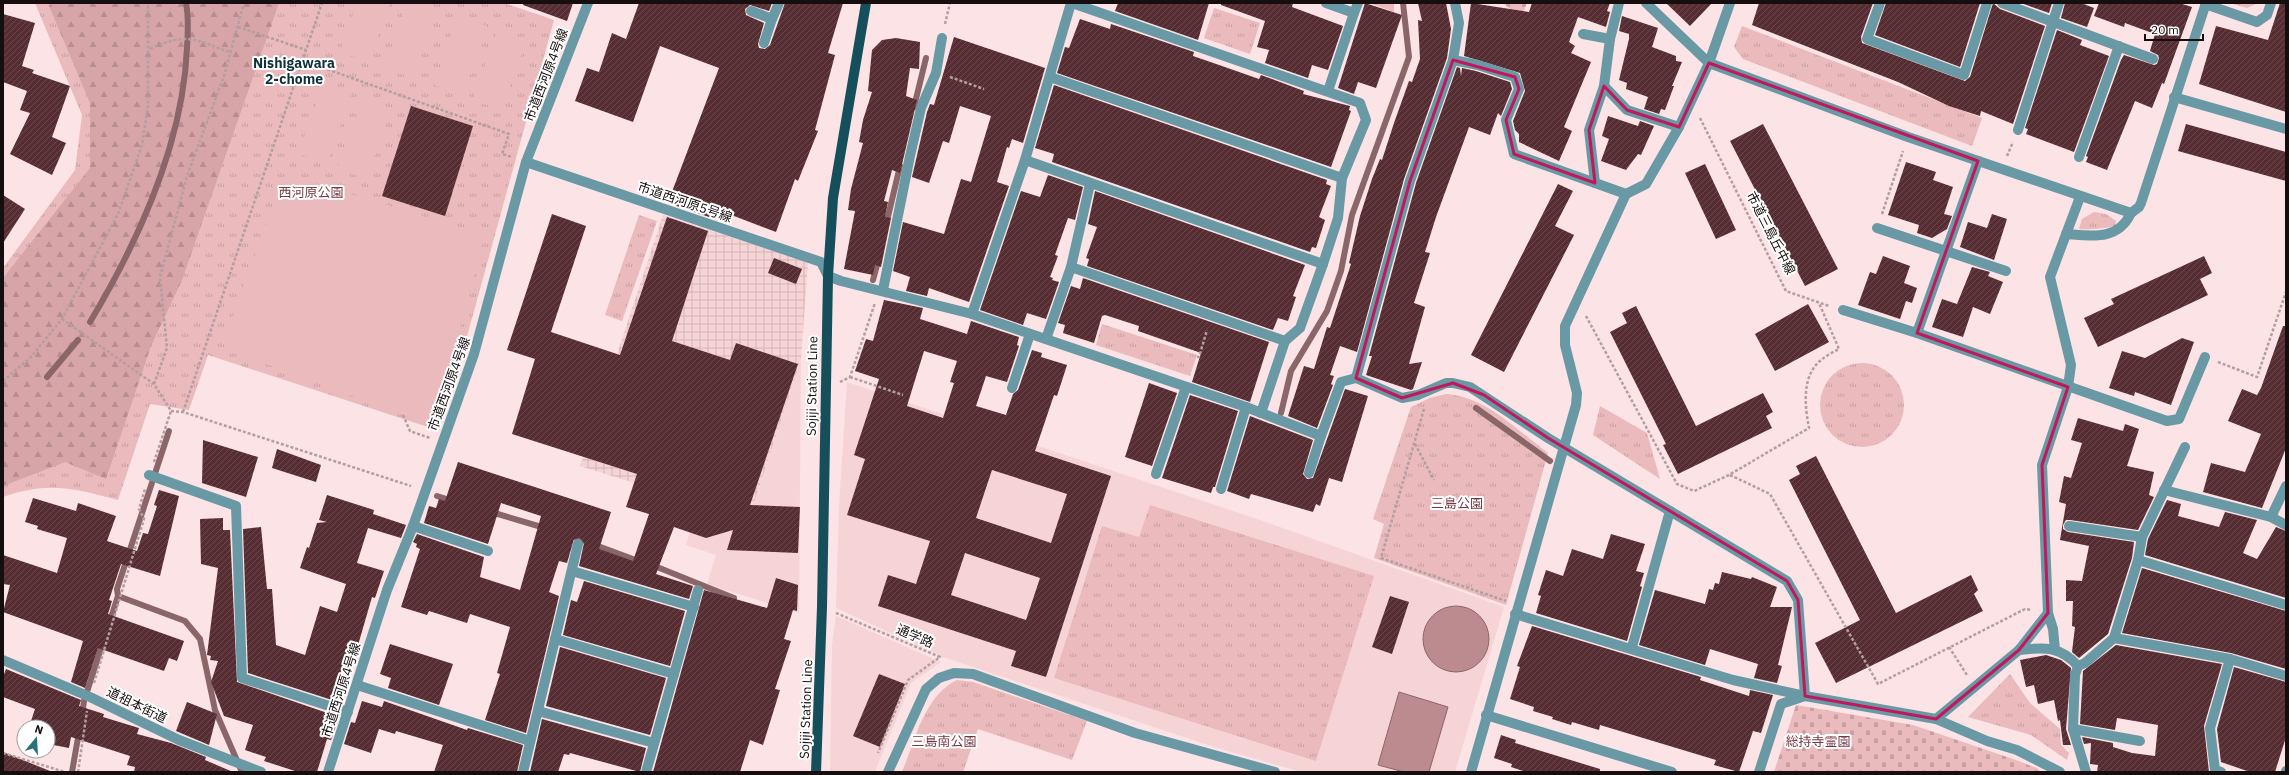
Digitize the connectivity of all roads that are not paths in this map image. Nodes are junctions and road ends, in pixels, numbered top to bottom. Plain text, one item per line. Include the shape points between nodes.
1 (588, 3) edge
2 (779, 3) edge
3 (866, 3) edge
4 (1071, 3) edge
5 (1326, 3) edge
6 (1455, 3) edge
7 (1619, 3) edge
8 (1646, 3) edge
9 (1730, 3) edge
10 (1880, 3) edge
11 (1987, 3) edge
12 (2002, 3) edge
13 (2059, 3) edge
14 (2271, 3) edge
15 (2206, 4) edge
16 (1356, 8) edge
17 (751, 12) dead end
18 (772, 19) junction
19 (2052, 21) junction
20 (1583, 34) dead end
21 (942, 38) road end
22 (1610, 40) junction
23 (764, 43) dead end
24 (2119, 46) junction
25 (2153, 59) dead end
26 (1453, 60) junction
27 (1709, 63) junction
28 (1050, 77) junction
29 (1604, 86) junction
30 (1328, 91) junction
31 (2174, 96) junction
32 (1679, 127) junction
33 (2286, 129) edge
34 (2018, 130) road end
35 (2079, 157) dead end
36 (1025, 160) junction
37 (1978, 161) junction
38 (526, 162) junction
39 (1342, 178) junction
40 (1595, 183) junction
41 (1090, 184) junction
42 (1626, 194) junction
43 (2080, 197) junction
44 (2131, 213) junction
45 (1877, 228) road end
46 (2066, 234) junction
47 (1946, 251) junction
48 (1324, 264) junction
49 (1071, 267) junction
50 (2006, 272) dead end
51 (828, 276) junction
52 (883, 290) junction
53 (1843, 310) road end
54 (972, 314) junction
55 (1917, 333) junction
56 (1030, 334) junction
57 (1046, 340) junction
58 (1285, 341) junction
59 (2205, 357) road end
60 (1356, 378) junction
61 (1186, 386) junction
62 (2068, 387) junction
63 (1012, 388) dead end
64 (1246, 407) junction
65 (1261, 413) junction
66 (1321, 436) junction
67 (1563, 445) junction
68 (2185, 447) dead end
69 (1309, 473) dead end
70 (149, 474) road end
71 (1156, 474) dead end
72 (2286, 486) edge
73 (1221, 489) dead end
74 (2164, 490) junction
75 (1670, 511) junction
76 (2271, 517) junction
77 (2286, 524) edge
78 (413, 526) junction
79 (2068, 526) dead end
80 (2142, 537) junction
81 (578, 544) dead end
82 (488, 552) dead end
83 (2138, 560) junction
84 (572, 571) junction
85 (698, 590) dead end
86 (2286, 605) edge
87 (694, 606) junction
88 (1517, 610) junction
89 (2048, 613) junction
90 (2114, 638) junction
91 (555, 639) junction
92 (1632, 647) junction
93 (2019, 650) junction
94 (2055, 650) junction
95 (2230, 659) junction
96 (3, 660) edge
97 (2078, 666) junction
98 (674, 674) junction
99 (2286, 676) edge
100 (357, 684) junction
101 (1805, 696) junction
102 (538, 711) junction
103 (348, 712) junction
104 (1486, 715) junction
105 (1936, 719) junction
106 (2073, 729) junction
107 (530, 741) junction
108 (2140, 741) dead end
109 (654, 743) junction
110 (261, 772) edge
111 (328, 772) edge
112 (523, 772) edge
113 (646, 772) edge
114 (816, 772) edge
115 (888, 772) edge
116 (1275, 772) edge
117 (1471, 772) edge
118 (1672, 772) edge
119 (1759, 772) edge
120 (2060, 772) edge
121 (2086, 772) edge
122 (2221, 772) edge

1 - 38 street, 市道西河原4号線
2 - 18 street
3 - 51 main road, Sojiji Station Line via 834,198
4 - 28 street
4 - 30 street
5 - 16 street
6 - 26 street via 1459,23
7 - 22 street
8 - 27 street
9 - 27 street
10 - 11 street via 1867,39 1964,74
12 - 19 street
13 - 19 street
14 - 15 street via 2266,15 2257,22
15 - 31 street
16 - 30 street
17 - 18 street
18 - 23 street
19 - 24 street
19 - 34 street
20 - 22 street
21 - 52 street via 936,73 919,115
22 - 29 street
24 - 25 street
24 - 35 street
26 - 40 street via 1478,65 1515,78 1519,89 1506,120 1514,154
26 - 60 street via 1410,181
27 - 32 street
27 - 37 street
28 - 36 street
28 - 39 street
29 - 32 street via 1627,110
29 - 40 street via 1589,130
30 - 39 street via 1360,103 1366,120
31 - 33 street
31 - 44 street via 2141,203 2139,208
32 - 42 street via 1646,184
36 - 41 street
36 - 54 street
37 - 43 street
37 - 47 street
38 - 51 street, 市道西河原5号線 via 821,262
38 - 78 street, 市道西河原4号線 via 474,354
39 - 48 street via 1338,218
40 - 42 street
41 - 48 street
41 - 49 street
42 - 67 street via 1565,326 1565,345 1577,393 1576,405
43 - 44 street
43 - 46 street
44 - 46 street via 2128,220 2113,233 2101,237
45 - 47 street
46 - 62 street via 2050,277 2071,365
47 - 50 street
47 - 55 street
48 - 58 street via 1300,328
49 - 57 street
49 - 58 street
51 - 52 street
51 - 114 main road, Sojiji Station Line via 822,607
52 - 54 street
53 - 55 street
54 - 56 street
55 - 62 street
56 - 57 street
56 - 63 street
57 - 61 street
58 - 65 street
59 - 62 street via 2179,419 2167,421
60 - 66 street via 1341,382
60 - 67 street via 1402,398 1446,383 1453,382 1470,387
61 - 64 street
61 - 71 street
62 - 89 street via 2042,465
64 - 65 street
64 - 73 street
65 - 66 street
66 - 69 street
67 - 75 street
67 - 88 street
68 - 74 street
70 - 103 street via 236,506 242,678
72 - 76 street
74 - 76 street
74 - 80 street
75 - 92 street
75 - 101 street via 1787,581 1798,600
76 - 77 street
78 - 82 street
78 - 100 street, 市道西河原4号線 via 387,590
79 - 80 street
80 - 83 street
81 - 84 street
83 - 86 street
83 - 90 street
84 - 87 street
84 - 91 street
85 - 87 street
87 - 98 street
88 - 92 street
88 - 104 street
89 - 93 street
89 - 94 street
90 - 95 street
90 - 97 street
91 - 98 street
91 - 102 street
92 - 101 street via 1733,680
93 - 94 street via 2040,647
93 - 105 street
94 - 97 street via 2069,656
95 - 99 street
95 - 122 street via 2210,728 2215,770
96 - 110 street, 道祖本街道 via 89,696 179,740
97 - 106 street via 2075,676
98 - 109 street
100 - 103 street, 市道西河原4号線
100 - 107 street
101 - 105 street
101 - 119 street via 1781,704
102 - 107 street
102 - 109 street
103 - 111 street, 市道西河原4号線
104 - 117 street
104 - 118 street
105 - 120 street via 1987,741 2017,750
106 - 108 street
106 - 121 street
107 - 112 street
109 - 113 street
115 - 116 street via 926,689 939,678 954,673 973,674 1135,733

